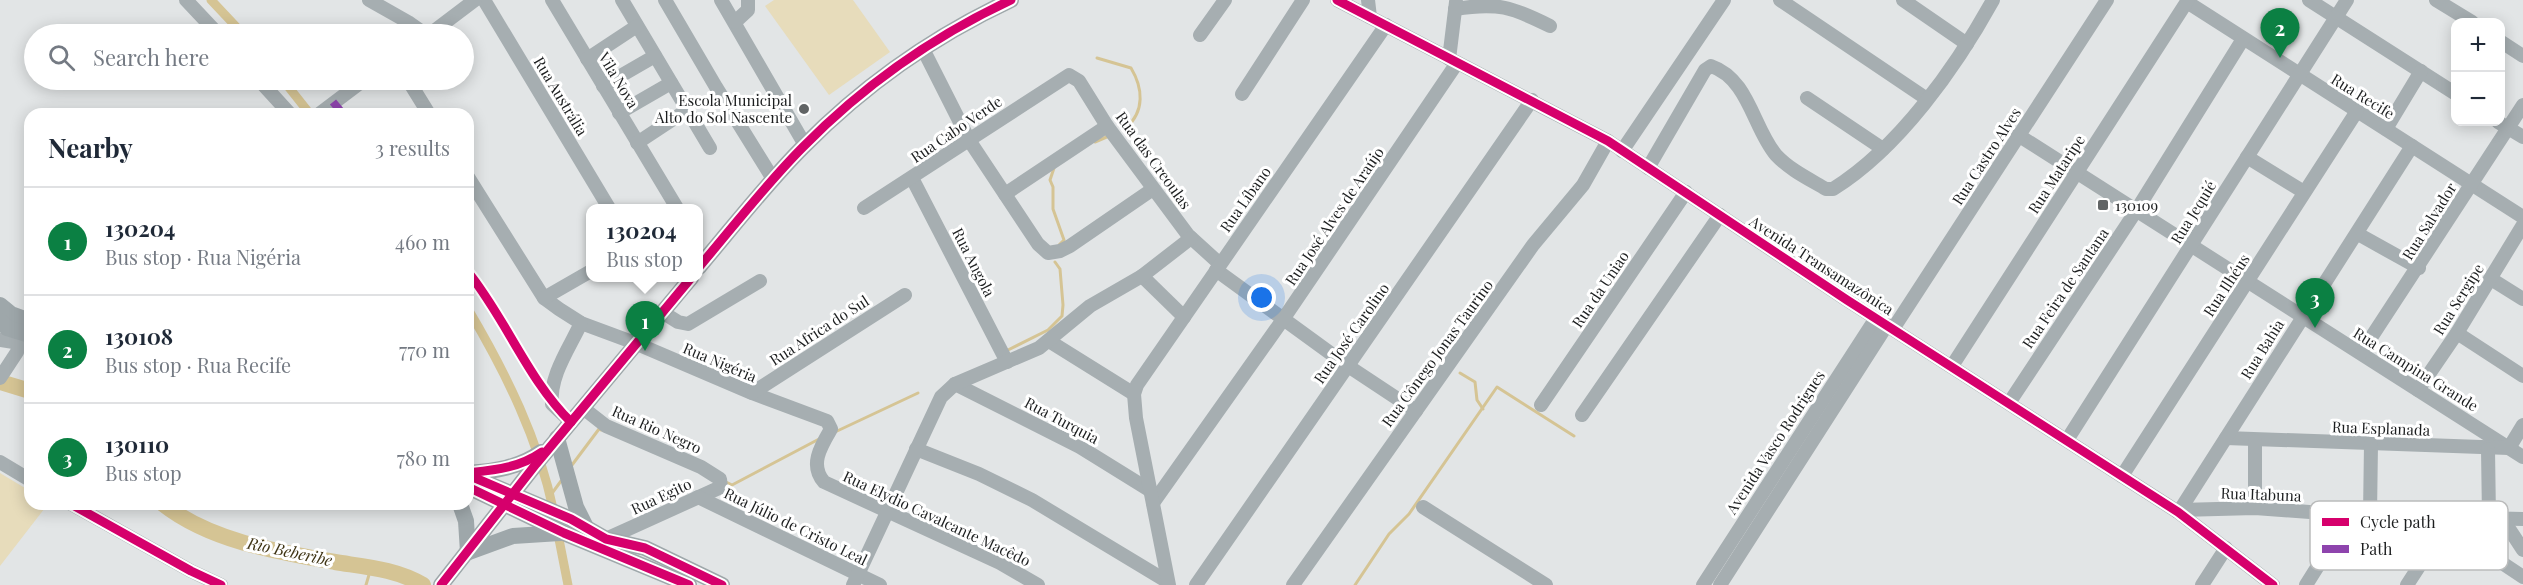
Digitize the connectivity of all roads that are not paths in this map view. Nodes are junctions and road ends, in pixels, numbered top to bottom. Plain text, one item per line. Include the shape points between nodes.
1 (186, 0) edge
2 (369, 0) edge
3 (622, 0) edge
4 (665, 0) edge
5 (721, 0) edge
6 (748, 0) edge
7 (1225, 0) edge
8 (1303, 0) edge
9 (1337, 0) edge
10 (1368, 0) edge
11 (1724, 0) edge
12 (1780, 0) edge
13 (1903, 0) edge
14 (1993, 0) edge
15 (2107, 0) edge
16 (2309, 0) edge
17 (2347, 0) edge
18 (2436, 0) edge
19 (479, 1) edge
20 (554, 1) edge
21 (2188, 1) edge
22 (1002, 2) edge
23 (1456, 4) edge
24 (1370, 17) junction
25 (2336, 17) junction
26 (2465, 18) edge
27 (735, 22) junction
28 (209, 24) edge
29 (411, 24) edge
30 (445, 24) edge
31 (1386, 25) junction
32 (637, 26) junction
33 (1550, 26) dead end
34 (1200, 35) dead end
35 (2243, 39) junction
36 (1967, 44) junction
37 (2505, 44) edge
38 (923, 49) junction
39 (655, 56) junction
40 (2523, 56) edge
41 (587, 59) junction
42 (1453, 61) junction
43 (2421, 71) junction
44 (2299, 75) junction
45 (1065, 76) joint
46 (671, 83) junction
47 (603, 86) junction
48 (268, 90) edge
49 (350, 90) edge
50 (414, 90) edge
51 (2451, 91) edge
52 (1242, 94) dead end
53 (1806, 98) dead end
54 (1927, 99) junction
55 (1532, 100) junction
56 (2523, 105) edge
57 (285, 108) edge
58 (326, 108) edge
59 (425, 108) edge
60 (687, 110) junction
61 (2356, 111) junction
62 (619, 113) junction
63 (2505, 123) edge
64 (1107, 126) junction
65 (2502, 126) edge
66 (2505, 126) edge
67 (2385, 129) junction
68 (2018, 135) junction
69 (2523, 137) edge
70 (969, 140) junction
71 (1608, 141) junction
72 (637, 143) junction
73 (805, 145) junction
74 (2412, 146) junction
75 (710, 148) dead end
76 (1882, 149) junction
77 (1622, 151) junction
78 (2247, 157) junction
79 (1648, 168) junction
80 (2076, 172) junction
81 (912, 178) junction
82 (773, 179) junction
83 (2471, 184) junction
84 (474, 187) edge
85 (1153, 189) junction
86 (1686, 192) junction
87 (2304, 192) junction
88 (1005, 194) junction
89 (606, 204) edge
90 (674, 204) edge
91 (864, 208) dead end
92 (2136, 211) junction
93 (1720, 215) junction
94 (2523, 218) edge
95 (2523, 225) edge
96 (2358, 234) junction
97 (1191, 238) junction
98 (2192, 246) junction
99 (703, 262) edge
100 (1218, 267) junction
101 (2419, 268) junction
102 (586, 274) edge
103 (1142, 276) junction
104 (2491, 279) junction
105 (760, 281) dead end
106 (688, 282) edge
107 (2247, 283) junction
108 (905, 295) dead end
109 (544, 298) junction
110 (2523, 298) edge
111 (0, 305) edge
112 (662, 312) junction
113 (2302, 316) junction
114 (1184, 317) junction
115 (1284, 318) junction
116 (0, 321) edge
117 (581, 323) junction
118 (1885, 324) junction
119 (24, 329) edge
120 (24, 331) edge
121 (24, 332) edge
122 (2457, 333) junction
123 (24, 335) edge
124 (0, 340) edge
125 (1048, 341) junction
126 (635, 343) junction
127 (2361, 353) junction
128 (1007, 362) junction
129 (1348, 366) junction
130 (1952, 366) junction
131 (2523, 376) edge
132 (0, 378) edge
133 (1843, 381) junction
134 (955, 384) junction
135 (2418, 390) junction
136 (752, 393) junction
137 (1134, 394) junction
138 (2009, 403) junction
139 (1541, 405) dead end
140 (583, 408) junction
141 (1416, 411) junction
142 (1582, 416) dead end
143 (571, 422) junction
144 (2523, 425) edge
145 (2226, 438) junction
146 (2067, 440) junction
147 (2255, 441) junction
148 (554, 443) junction
149 (2371, 444) junction
150 (821, 446) joint
151 (2488, 448) junction
152 (2509, 448) junction
153 (916, 449) junction
154 (2523, 457) edge
155 (535, 461) junction
156 (0, 462) edge
157 (474, 473) edge
158 (24, 476) edge
159 (2122, 476) junction
160 (474, 478) edge
161 (720, 482) joint
162 (474, 489) edge
163 (698, 497) junction
164 (1152, 497) junction
165 (509, 499) junction
166 (2370, 501) edge
167 (2494, 501) edge
168 (1423, 507) dead end
169 (2254, 508) junction
170 (82, 510) edge
171 (462, 510) edge
172 (887, 510) junction
173 (2179, 511) junction
174 (2310, 512) edge
175 (2508, 518) edge
176 (2523, 519) edge
177 (543, 521) junction
178 (574, 530) junction
179 (2508, 532) edge
180 (606, 545) junction
181 (2226, 548) junction
182 (2523, 550) edge
183 (468, 552) junction
184 (2508, 568) edge
185 (2315, 570) edge
186 (2417, 570) edge
187 (683, 577) edge
188 (2523, 578) edge
189 (855, 580) edge
190 (1169, 584) edge
191 (221, 585) edge
192 (441, 585) edge
193 (712, 585) edge
194 (722, 585) edge
195 (880, 585) edge
196 (1038, 585) edge
197 (1196, 585) edge
198 (1293, 585) edge
199 (1546, 585) edge
200 (1703, 585) edge
201 (1720, 585) edge
202 (2202, 585) edge
203 (2273, 585) edge
204 (2306, 585) edge
205 (2408, 585) edge
206 (2519, 585) edge

1 - 28 street
2 - 29 street
3 - 32 street
4 - 82 street
5 - 27 street
6 - 27 street via 747,10
7 - 34 street
8 - 52 street
9 - 24 street, Avenida Transamazônica
10 - 24 street
11 - 77 street
12 - 54 street
13 - 36 street
14 - 36 street
15 - 68 street, Rua Castro Alves
16 - 25 street
17 - 25 street, Rua Jequié
18 - 26 street
19 - 30 street
19 - 89 street, Rua Austrália
20 - 41 street, Vila Nova
21 - 35 street, Rua Recife
21 - 80 street, Rua Mataripe
22 - 38 main road
23 - 33 street via 1497,5
23 - 42 street, Rua José Alves de Araújo
24 - 31 street, Avenida Transamazônica
25 - 43 street
25 - 44 street, Rua Jequié
27 - 73 street
31 - 42 street, Avenida Transamazônica
31 - 100 street, Rua Líbano
32 - 39 street
32 - 41 street
35 - 44 street, Rua Recife
35 - 92 street, Rua Feira de Santana
36 - 54 street
37 - 40 street
38 - 70 street
38 - 73 main road via 888,73
39 - 46 street
39 - 47 street
41 - 47 street, Vila Nova
42 - 55 street, Avenida Transamazônica
42 - 115 street, Rua José Alves de Araújo
43 - 51 street
43 - 67 street
44 - 61 street, Rua Recife
44 - 78 street, Rua Jequié
45 - 64 street, Rua das Creoulas via 1079,81
45 - 70 street, Rua Cabo Verde
46 - 60 street
46 - 62 street
47 - 62 street, Vila Nova
48 - 57 street
49 - 58 street
50 - 59 street
53 - 76 street
54 - 76 street
55 - 71 street, Avenida Transamazônica
55 - 129 street, Rua José Carolino
56 - 63 street, Rua Salvador
60 - 72 street
60 - 75 street
61 - 67 street, Rua Recife
61 - 87 street, Rua Ilhéus
62 - 72 street, Vila Nova
64 - 85 street, Rua das Creoulas
64 - 88 street
65 - 83 street, Rua Salvador
66 - 69 street
67 - 74 street, Rua Recife
68 - 80 street, Rua Campina Grande
68 - 118 street, Rua Castro Alves
70 - 81 street, Rua Cabo Verde
70 - 88 street
71 - 77 street, Avenida Transamazônica
71 - 141 street, Rua Cônego Jonas Taurino via 1583,185 1533,245
72 - 90 street, Vila Nova
73 - 82 main road
74 - 83 street, Rua Recife
74 - 96 street, Rua Bahia
76 - 79 street via 1839,186 1826,189 1791,168 1775,153 1745,96 1711,66 1705,70
77 - 79 street, Avenida Transamazônica
78 - 87 street
78 - 98 street, Rua Jequié
79 - 86 street, Avenida Transamazônica
80 - 92 street, Rua Campina Grande
80 - 130 street, Rua Mataripe
81 - 91 street, Rua Cabo Verde
81 - 128 street, Rua Angola
82 - 99 main road
83 - 94 street, Rua Recife
83 - 101 street, Rua Salvador
84 - 109 street, Rua Nigéria
85 - 88 street via 1070,246 1052,253 1038,244
85 - 97 street, Rua das Creoulas
86 - 93 street, Avenida Transamazônica
86 - 139 street, Rua da Uniao
87 - 107 street, Rua Ilhéus
92 - 98 street, Rua Campina Grande
92 - 138 street, Rua Feira de Santana
93 - 118 street, Avenida Transamazônica
93 - 142 street
95 - 104 street, Rua Sergipe
96 - 101 street
96 - 113 street, Rua Bahia
97 - 100 street, Rua das Creoulas
97 - 103 street
98 - 107 street, Rua Campina Grande
98 - 146 street, Rua Jequié
100 - 114 street, Rua Líbano
100 - 115 street, Rua das Creoulas
101 - 127 street, Rua Salvador
102 - 109 street
103 - 114 street
103 - 125 street via 1090,306
104 - 110 street
104 - 122 street, Rua Sergipe
105 - 112 street via 688,324
106 - 112 main road
107 - 113 street, Rua Campina Grande
107 - 159 street, Rua Ilhéus
108 - 136 street, Rua Africa do Sul
109 - 117 street, Rua Nigéria
111 - 119 main road
112 - 126 main road
113 - 127 street, Rua Campina Grande
113 - 145 street, Rua Bahia
114 - 137 street, Rua Líbano via 1142,376
115 - 129 street, Rua das Creoulas
115 - 164 street, Rua José Alves de Araújo
116 - 120 main road via 8,328
117 - 126 street, Rua Nigéria
117 - 143 street via 552,394 552,404
118 - 130 street, Avenida Transamazônica
118 - 133 street, Avenida Vasco Rodrigues
121 - 124 street
122 - 131 street
122 - 135 street, Rua Sergipe
123 - 132 street
125 - 128 street
125 - 137 street
126 - 136 street, Rua Nigéria
126 - 140 main road
127 - 135 street, Rua Campina Grande
128 - 134 street
129 - 141 street, Rua das Creoulas
129 - 197 street, Rua José Carolino
130 - 138 street, Avenida Transamazônica
133 - 200 street, Avenida Vasco Rodrigues
133 - 201 street, Avenida Vasco Rodrigues
134 - 153 street via 941,398
134 - 164 street, Rua Turquia via 1080,447
135 - 152 street, Rua Campina Grande
136 - 150 street, Rua Nigéria via 827,422 831,429
137 - 164 street
138 - 146 street, Avenida Transamazônica
140 - 143 main road
140 - 161 street, Rua Rio Negro via 606,426 701,467
141 - 198 street, Rua Cônego Jonas Taurino
143 - 148 main road
144 - 152 street
145 - 147 street, Rua Esplanada
145 - 173 street, Rua Bahia
146 - 159 street, Avenida Transamazônica
147 - 149 street, Rua Esplanada
147 - 169 street
148 - 155 main road
148 - 178 main road via 579,513
149 - 151 street, Rua Esplanada
149 - 166 street
150 - 172 street, Rua Elydio Cavalcante Macêdo via 817,466 824,482
151 - 152 street, Rua Esplanada
151 - 167 street
152 - 154 street, Rua Campina Grande
153 - 172 street
153 - 190 street via 1032,500
155 - 157 main road
155 - 165 main road
156 - 158 street
159 - 173 street, Avenida Transamazônica
160 - 165 main road
161 - 163 street, Rua Egito
162 - 165 main road
163 - 180 street, Rua Egito
163 - 189 street, Rua Júlio de Cristo Leal
164 - 190 street
165 - 177 main road
165 - 183 main road
168 - 199 street
169 - 173 street, Rua Itabuna
169 - 174 street, Rua Itabuna
170 - 191 street
171 - 183 main road
172 - 189 street
172 - 196 street, Rua Elydio Cavalcante Macêdo
173 - 181 street, Avenida Transamazônica
175 - 176 street, Rua Itabuna
177 - 178 main road
177 - 183 main road
178 - 180 main road
179 - 182 street
180 - 187 main road
181 - 202 street
181 - 203 street, Avenida Transamazônica
183 - 192 main road
184 - 188 street
185 - 204 street
186 - 205 street
187 - 193 main road via 688,574
187 - 194 main road
188 - 206 street
189 - 195 street, Rua Júlio de Cristo Leal

